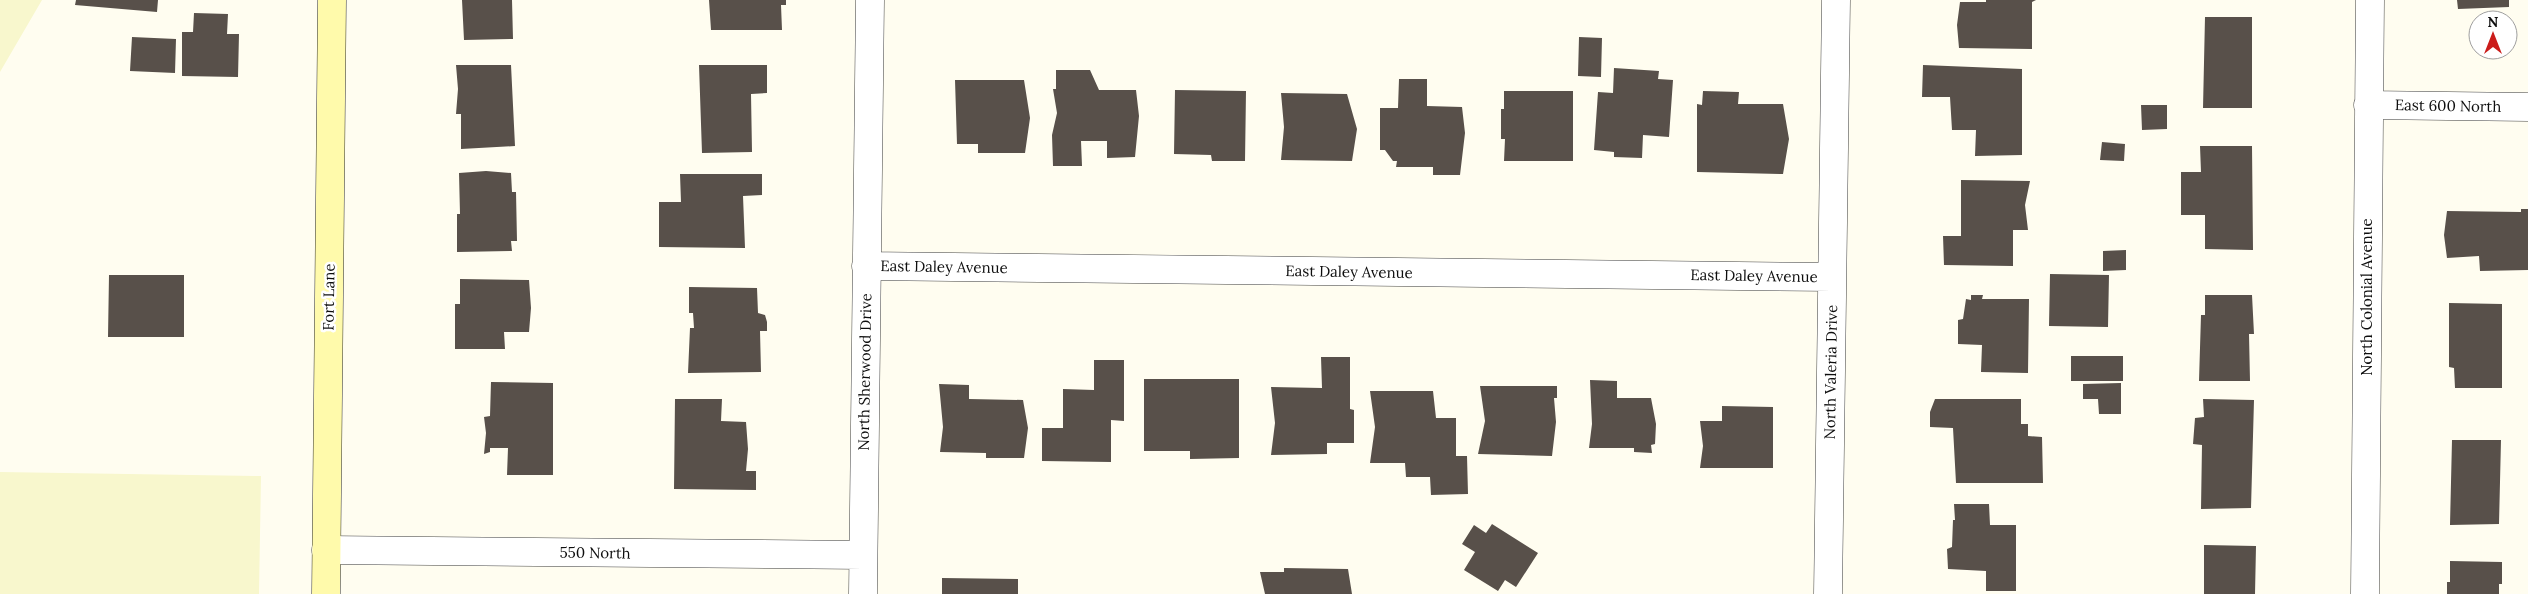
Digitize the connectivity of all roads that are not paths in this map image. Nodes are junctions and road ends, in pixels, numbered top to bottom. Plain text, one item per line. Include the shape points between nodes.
1 (332, 0) edge
2 (870, 0) edge
3 (1836, 0) edge
4 (2370, 0) edge
5 (2368, 105) junction
6 (2528, 107) edge
7 (866, 266) junction
8 (1832, 277) junction
9 (326, 550) junction
10 (863, 555) junction
11 (326, 594) edge
12 (863, 594) edge
13 (1828, 594) edge
14 (2365, 594) edge

1 - 9 main road, Fort Lane
2 - 7 street, North Sherwood Drive
3 - 8 street, North Valeria Drive
4 - 5 street, North Colonial Avenue
5 - 6 street, East 600 North
5 - 14 street, North Colonial Avenue
7 - 8 street, East Daley Avenue
7 - 10 street, North Sherwood Drive
8 - 13 street, North Valeria Drive
9 - 10 street, 550 North
9 - 11 main road, Fort Lane
10 - 12 street, North Sherwood Drive

